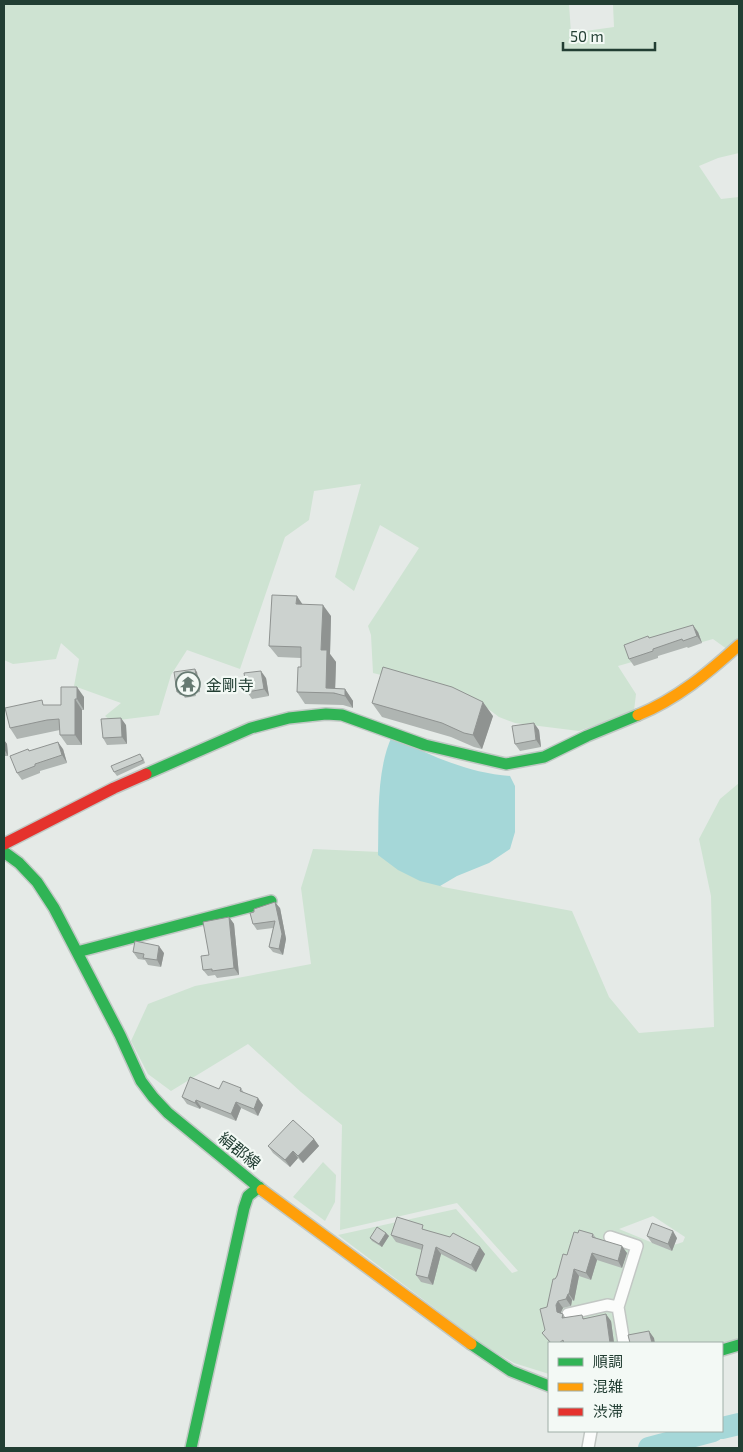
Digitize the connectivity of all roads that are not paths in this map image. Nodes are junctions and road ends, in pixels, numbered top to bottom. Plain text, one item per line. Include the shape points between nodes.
1 (739, 645) edge
2 (4, 844) edge
3 (4, 852) edge
4 (271, 901) edge
5 (77, 952) junction
6 (260, 1187) junction
7 (610, 1237) dead end
8 (618, 1307) junction
9 (568, 1314) dead end
10 (624, 1342) edge
11 (739, 1345) edge
12 (723, 1350) edge
13 (548, 1386) edge
14 (591, 1432) edge
15 (588, 1447) edge
16 (191, 1448) edge

1 - 2 street via 678,695 544,757 506,764 425,745 342,715 289,718 252,728 114,788
3 - 5 street, 絹郡線 via 37,882
4 - 5 street
5 - 6 street, 絹郡線 via 141,1081 153,1097 168,1113
6 - 13 street, 絹郡線 via 493,1360
6 - 16 street via 248,1196 244,1208
7 - 8 street via 637,1246
8 - 9 street via 607,1305
8 - 10 street
11 - 12 street
14 - 15 street

